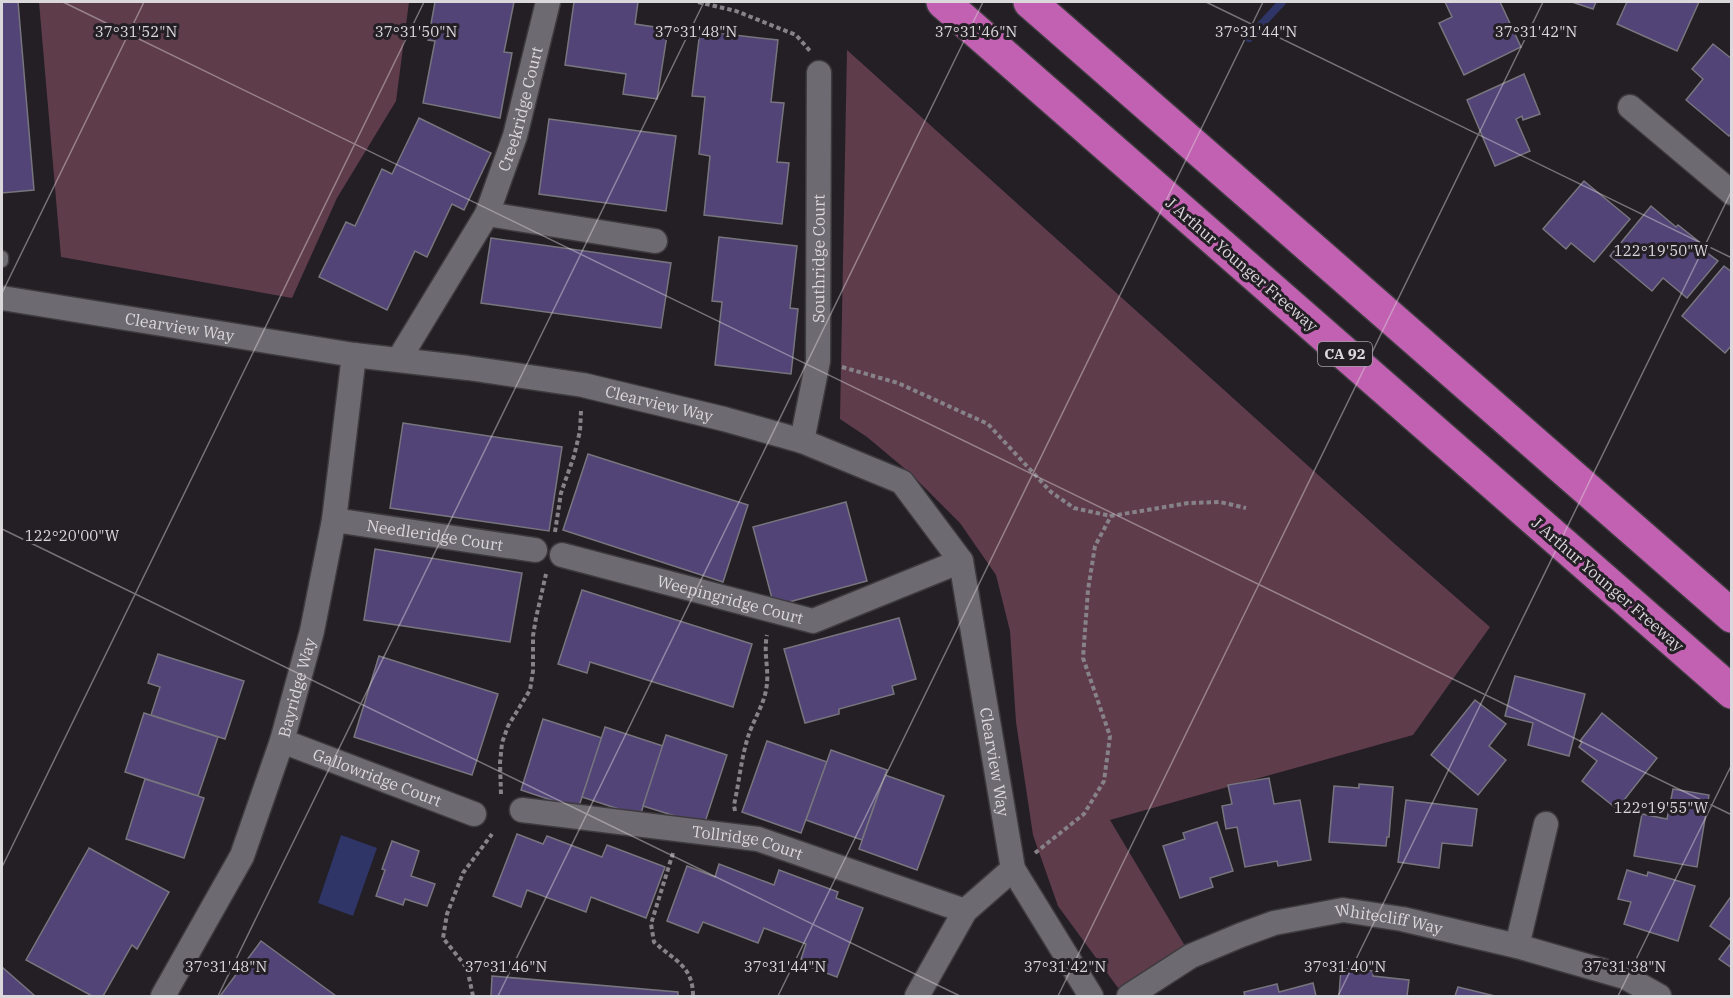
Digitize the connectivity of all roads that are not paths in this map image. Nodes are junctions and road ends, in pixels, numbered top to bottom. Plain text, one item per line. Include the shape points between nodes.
1 (548, 2) edge
2 (1030, 2) edge
3 (948, 6) edge
4 (819, 73) road end
5 (1630, 107) dead end
6 (1731, 193) edge
7 (487, 214) junction
8 (655, 241) dead end
9 (2, 298) edge
10 (354, 355) junction
11 (399, 359) junction
12 (802, 441) junction
13 (334, 520) junction
14 (549, 554) joint
15 (961, 561) junction
16 (1698, 586) junction
17 (1731, 611) edge
18 (1731, 616) edge
19 (1731, 692) edge
20 (282, 741) junction
21 (522, 810) dead end
22 (474, 814) dead end
23 (1546, 825) dead end
24 (1013, 869) junction
25 (965, 911) junction
26 (1517, 946) junction
27 (163, 996) edge
28 (917, 996) edge
29 (1091, 996) edge
30 (1129, 996) edge
31 (1659, 996) edge

1 - 7 street, Creekridge Court via 515,136
2 - 16 highway
3 - 19 highway, J Arthur Younger Freeway / CA 92
4 - 12 street, Southridge Court via 819,361
5 - 6 street
7 - 8 street
7 - 11 street, Creekridge Court
9 - 10 street, Clearview Way
10 - 11 street, Clearview Way
10 - 13 street, Bayridge Way
11 - 12 street, Clearview Way via 583,385
12 - 15 street, Clearview Way via 902,482
13 - 14 street, Needleridge Court
13 - 20 street, Bayridge Way via 312,632
14 - 15 street, Weepingridge Court via 813,621
15 - 24 street, Clearview Way
16 - 17 highway
16 - 18 highway
20 - 22 street, Gallowridge Court
20 - 27 street, Bayridge Way via 242,856
21 - 25 street, Tollridge Court via 758,839
23 - 26 street
24 - 25 street
24 - 29 street
25 - 28 street
26 - 30 street, Whitecliff Way via 1402,919 1343,910 1274,923 1241,935 1191,956
26 - 31 street, Whitecliff Way via 1625,977

